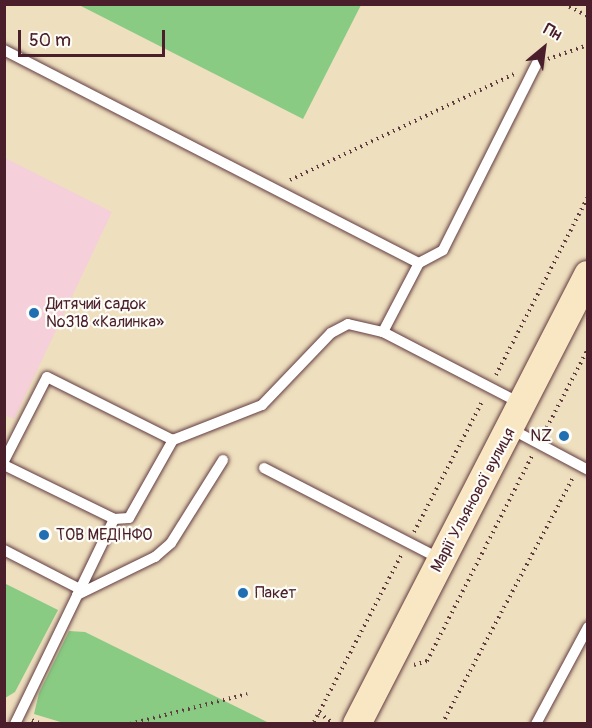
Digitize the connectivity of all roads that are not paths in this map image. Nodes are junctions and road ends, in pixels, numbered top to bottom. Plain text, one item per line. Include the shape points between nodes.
1 (4, 50) edge
2 (537, 63) road end
3 (419, 263) junction
4 (588, 275) edge
5 (383, 332) junction
6 (523, 404) junction
7 (510, 429) junction
8 (173, 440) junction
9 (223, 460) dead end
10 (4, 463) edge
11 (583, 467) edge
12 (264, 468) dead end
13 (114, 519) junction
14 (4, 550) edge
15 (442, 560) junction
16 (79, 592) junction
17 (588, 627) edge
18 (368, 711) edge
19 (345, 722) edge
20 (15, 723) edge
21 (536, 723) edge

1 - 3 lane
2 - 3 lane via 443,250
3 - 5 lane
4 - 6 street, Марії Ульянової вулиця
5 - 6 lane
5 - 8 lane via 348,324 331,333 262,405
6 - 7 street, Марії Ульянової вулиця
7 - 11 lane
7 - 15 street, Марії Ульянової вулиця
8 - 10 lane via 47,376
8 - 13 lane via 129,518
9 - 16 lane via 171,543 155,556
10 - 13 lane
12 - 15 lane
13 - 16 lane
14 - 16 lane
15 - 18 street, Марії Ульянової вулиця
16 - 20 lane
17 - 21 lane
18 - 19 street, Марії Ульянової вулиця

